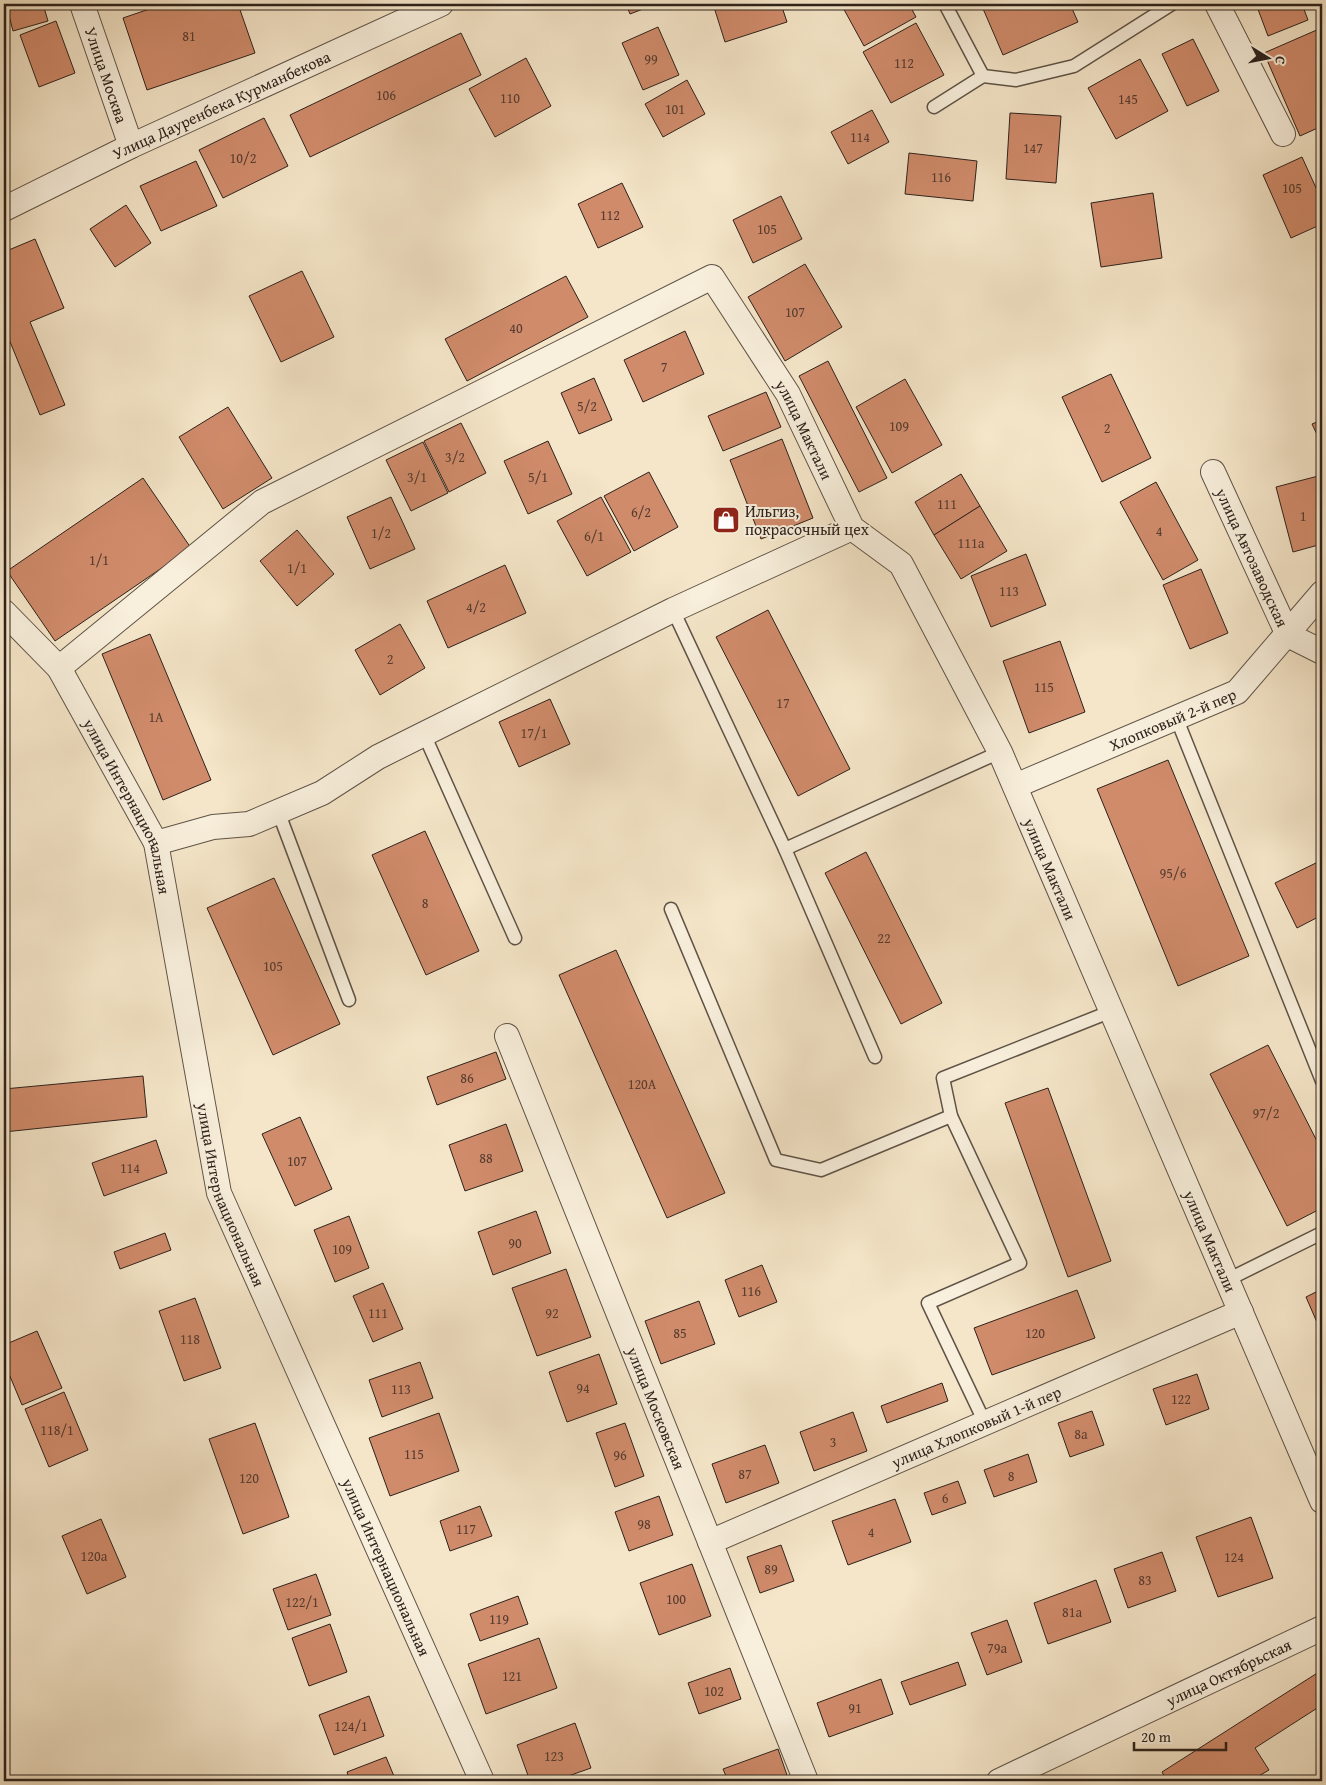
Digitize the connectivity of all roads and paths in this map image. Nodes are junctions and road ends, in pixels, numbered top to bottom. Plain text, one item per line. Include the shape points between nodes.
1 (82, 4) edge
2 (441, 4) edge
3 (945, 4) edge
4 (1172, 4) edge
5 (1217, 4) edge
6 (983, 76) junction
7 (934, 107) dead end
8 (1283, 134) dead end
9 (131, 146) junction
10 (4, 209) edge
11 (1213, 472) dead end
12 (852, 528) junction
13 (1322, 593) edge
14 (673, 610) junction
15 (4, 612) edge
16 (1288, 634) junction
17 (1322, 652) edge
18 (58, 668) junction
19 (1176, 717) junction
20 (424, 734) junction
21 (1000, 752) junction
22 (1015, 786) junction
23 (278, 811) junction
24 (156, 842) junction
25 (785, 849) junction
26 (671, 910) dead end
27 (515, 938) dead end
28 (349, 1000) dead end
29 (1112, 1012) junction
30 (507, 1036) dead end
31 (875, 1057) dead end
32 (1322, 1081) edge
33 (951, 1116) junction
34 (1322, 1233) edge
35 (1227, 1280) junction
36 (1241, 1312) junction
37 (985, 1423) junction
38 (1322, 1501) edge
39 (710, 1542) junction
40 (1322, 1628) edge
41 (482, 1781) edge
42 (806, 1781) edge
43 (999, 1781) edge

1 - 9 street, Улица Москва
2 - 9 street, Улица Дауренбека Курманбекова
3 - 6 lane
4 - 6 lane via 1074,66 1016,80
5 - 8 street
6 - 7 lane
9 - 10 street, Улица Дауренбека Курманбекова
11 - 16 street, улица Автозаводская
12 - 14 street
12 - 18 street, улица Мактали via 788,394 712,277 262,502
12 - 21 street, улица Мактали via 901,564
13 - 16 street, Хлопковый 2-й пер
14 - 20 street
14 - 25 lane
15 - 18 street, улица Интернациональная
16 - 17 street, улица Автозаводская
16 - 19 street, Хлопковый 2-й пер via 1237,692
18 - 24 street, улица Интернациональная
19 - 22 street, Хлопковый 2-й пер
19 - 32 lane
20 - 23 street via 378,757 322,793
20 - 27 lane
21 - 22 street, улица Мактали
21 - 25 lane
22 - 29 street, улица Мактали
23 - 24 street via 249,824 213,827
23 - 28 lane
24 - 41 street, улица Интернациональная via 218,1194
25 - 31 lane
26 - 33 lane via 776,1160 821,1170
29 - 33 lane via 943,1078
29 - 35 street, улица Мактали
30 - 39 street, улица Московская
33 - 37 lane via 1020,1263 928,1303
34 - 35 lane
35 - 36 street, улица Мактали
36 - 37 street, улица Хлопковый 1-й пер
36 - 38 street, улица Мактали
37 - 39 street, улица Хлопковый 1-й пер
39 - 42 street, улица Московская
40 - 43 street, улица Октябрьская

